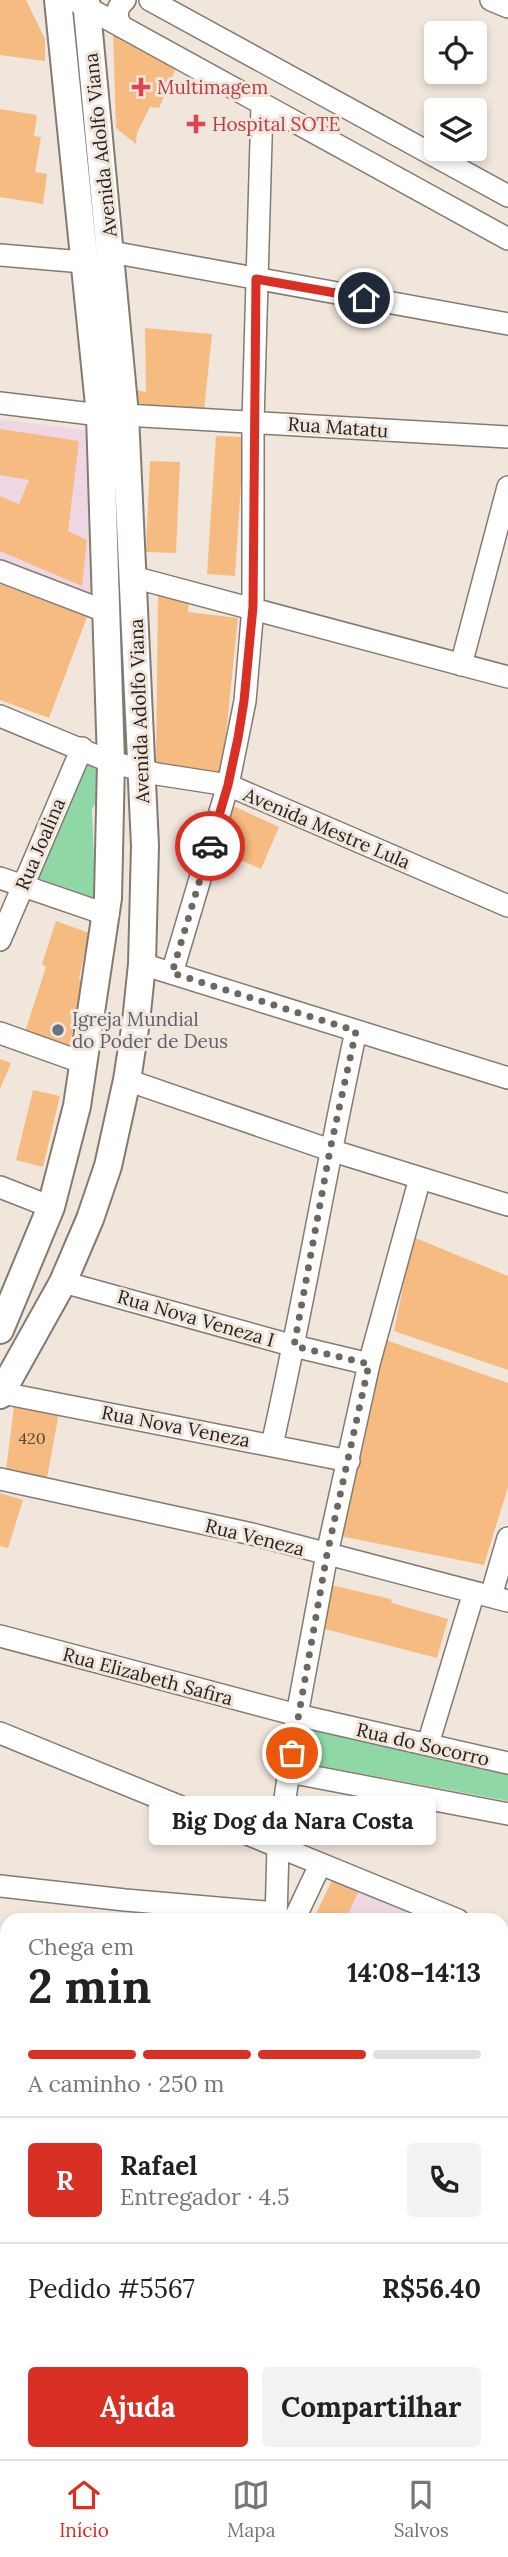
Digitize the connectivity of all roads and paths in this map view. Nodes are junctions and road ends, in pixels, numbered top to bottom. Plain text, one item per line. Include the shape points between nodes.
1 (58, 0) edge
2 (125, 0) edge
3 (150, 0) edge
4 (491, 0) edge
5 (82, 3) edge
6 (508, 7) edge
7 (122, 27) junction
8 (262, 105) junction
9 (508, 196) edge
10 (508, 239) edge
11 (111, 252) junction
12 (0, 256) edge
13 (83, 262) junction
14 (256, 279) junction
15 (508, 324) edge
16 (0, 403) edge
17 (113, 415) junction
18 (253, 422) junction
19 (508, 436) edge
20 (508, 487) edge
21 (0, 571) edge
22 (134, 577) junction
23 (253, 607) junction
24 (107, 612) junction
25 (461, 665) junction
26 (508, 677) edge
27 (0, 716) edge
28 (82, 748) junction
29 (111, 762) junction
30 (140, 771) junction
31 (228, 785) junction
32 (0, 878) edge
33 (21, 887) junction
34 (508, 906) edge
35 (108, 915) junction
36 (0, 940) edge
37 (142, 964) junction
38 (172, 973) junction
39 (93, 1010) junction
40 (137, 1014) junction
41 (356, 1031) junction
42 (0, 1033) edge
43 (84, 1063) junction
44 (508, 1078) edge
45 (127, 1080) junction
46 (330, 1150) junction
47 (420, 1178) junction
48 (0, 1186) edge
49 (508, 1205) edge
50 (51, 1207) junction
51 (23, 1275) junction
52 (58, 1291) junction
53 (0, 1330) edge
54 (294, 1346) junction
55 (369, 1364) junction
56 (1, 1394) edge
57 (272, 1445) junction
58 (349, 1461) junction
59 (0, 1479) edge
60 (508, 1538) edge
61 (327, 1554) junction
62 (491, 1596) edge
63 (0, 1636) edge
64 (297, 1715) junction
65 (0, 1732) edge
66 (428, 1744) junction
67 (508, 1763) edge
68 (289, 1772) junction
69 (508, 1814) edge
70 (278, 1847) junction
71 (320, 1865) junction
72 (0, 1886) edge
73 (245, 1913) edge
74 (282, 1913) edge
75 (285, 1913) edge
76 (440, 1913) edge

1 - 13 main road, Avenida Adolfo Viana
2 - 7 street via 117,13
3 - 9 street
4 - 6 street
5 - 7 street
5 - 11 main road, Avenida Adolfo Viana
7 - 8 street
8 - 10 street
8 - 14 street
11 - 14 street
11 - 17 main road, Avenida Adolfo Viana
12 - 13 street
13 - 17 main road, Avenida Adolfo Viana
14 - 15 street
14 - 18 street
16 - 17 street, Rua Matatu
17 - 18 street, Rua Matatu
17 - 22 main road, Avenida Adolfo Viana
17 - 24 main road, Avenida Adolfo Viana
18 - 19 street, Rua Matatu
18 - 23 street
20 - 25 street
21 - 24 street
22 - 23 street
22 - 30 main road, Avenida Adolfo Viana
23 - 25 street
23 - 31 street via 244,701
24 - 29 main road, Avenida Adolfo Viana
25 - 26 street
27 - 28 street, Avenida Mestre Lula
28 - 29 street, Avenida Mestre Lula
28 - 33 street, Rua Joalina
29 - 30 street, Avenida Mestre Lula
29 - 35 main road, Avenida Adolfo Viana
30 - 31 street, Avenida Mestre Lula
30 - 37 main road, Avenida Adolfo Viana via 145,846
31 - 34 street, Avenida Mestre Lula
31 - 38 street
32 - 33 street
33 - 35 street
33 - 36 street, Rua Joalina
35 - 39 main road, Avenida Adolfo Viana
37 - 38 street
37 - 40 main road, Avenida Adolfo Viana
38 - 41 street
39 - 40 main road via 106,999 117,999 133,1004
39 - 43 main road, Avenida Adolfo Viana
40 - 45 main road, Avenida Adolfo Viana
41 - 44 street
41 - 46 street
42 - 43 street
43 - 50 main road, Avenida Adolfo Viana
45 - 46 street
45 - 52 main road, Avenida Adolfo Viana via 108,1166
46 - 47 street
46 - 54 street
47 - 49 street
47 - 55 street
48 - 50 street
50 - 51 main road, Avenida Adolfo Viana
51 - 52 main road via 24,1290 31,1300 37,1302
51 - 53 main road, Avenida Adolfo Viana
52 - 54 street, Rua Nova Veneza I
52 - 56 main road, Avenida Adolfo Viana
54 - 55 street, Rua Nova Veneza I
54 - 57 street
55 - 58 street
56 - 57 street, Rua Nova Veneza
57 - 58 street, Rua Nova Veneza
58 - 61 street
59 - 61 street, Rua Veneza
60 - 62 street
61 - 62 street, Rua Veneza
61 - 64 street
62 - 66 street
63 - 64 street, Rua Elizabeth Safira
64 - 66 street, Rua do Socorro
64 - 68 street
65 - 70 street
66 - 67 street, Rua do Socorro
68 - 69 street
68 - 70 street
70 - 71 street
70 - 74 street
71 - 75 street
71 - 76 street
72 - 73 street

